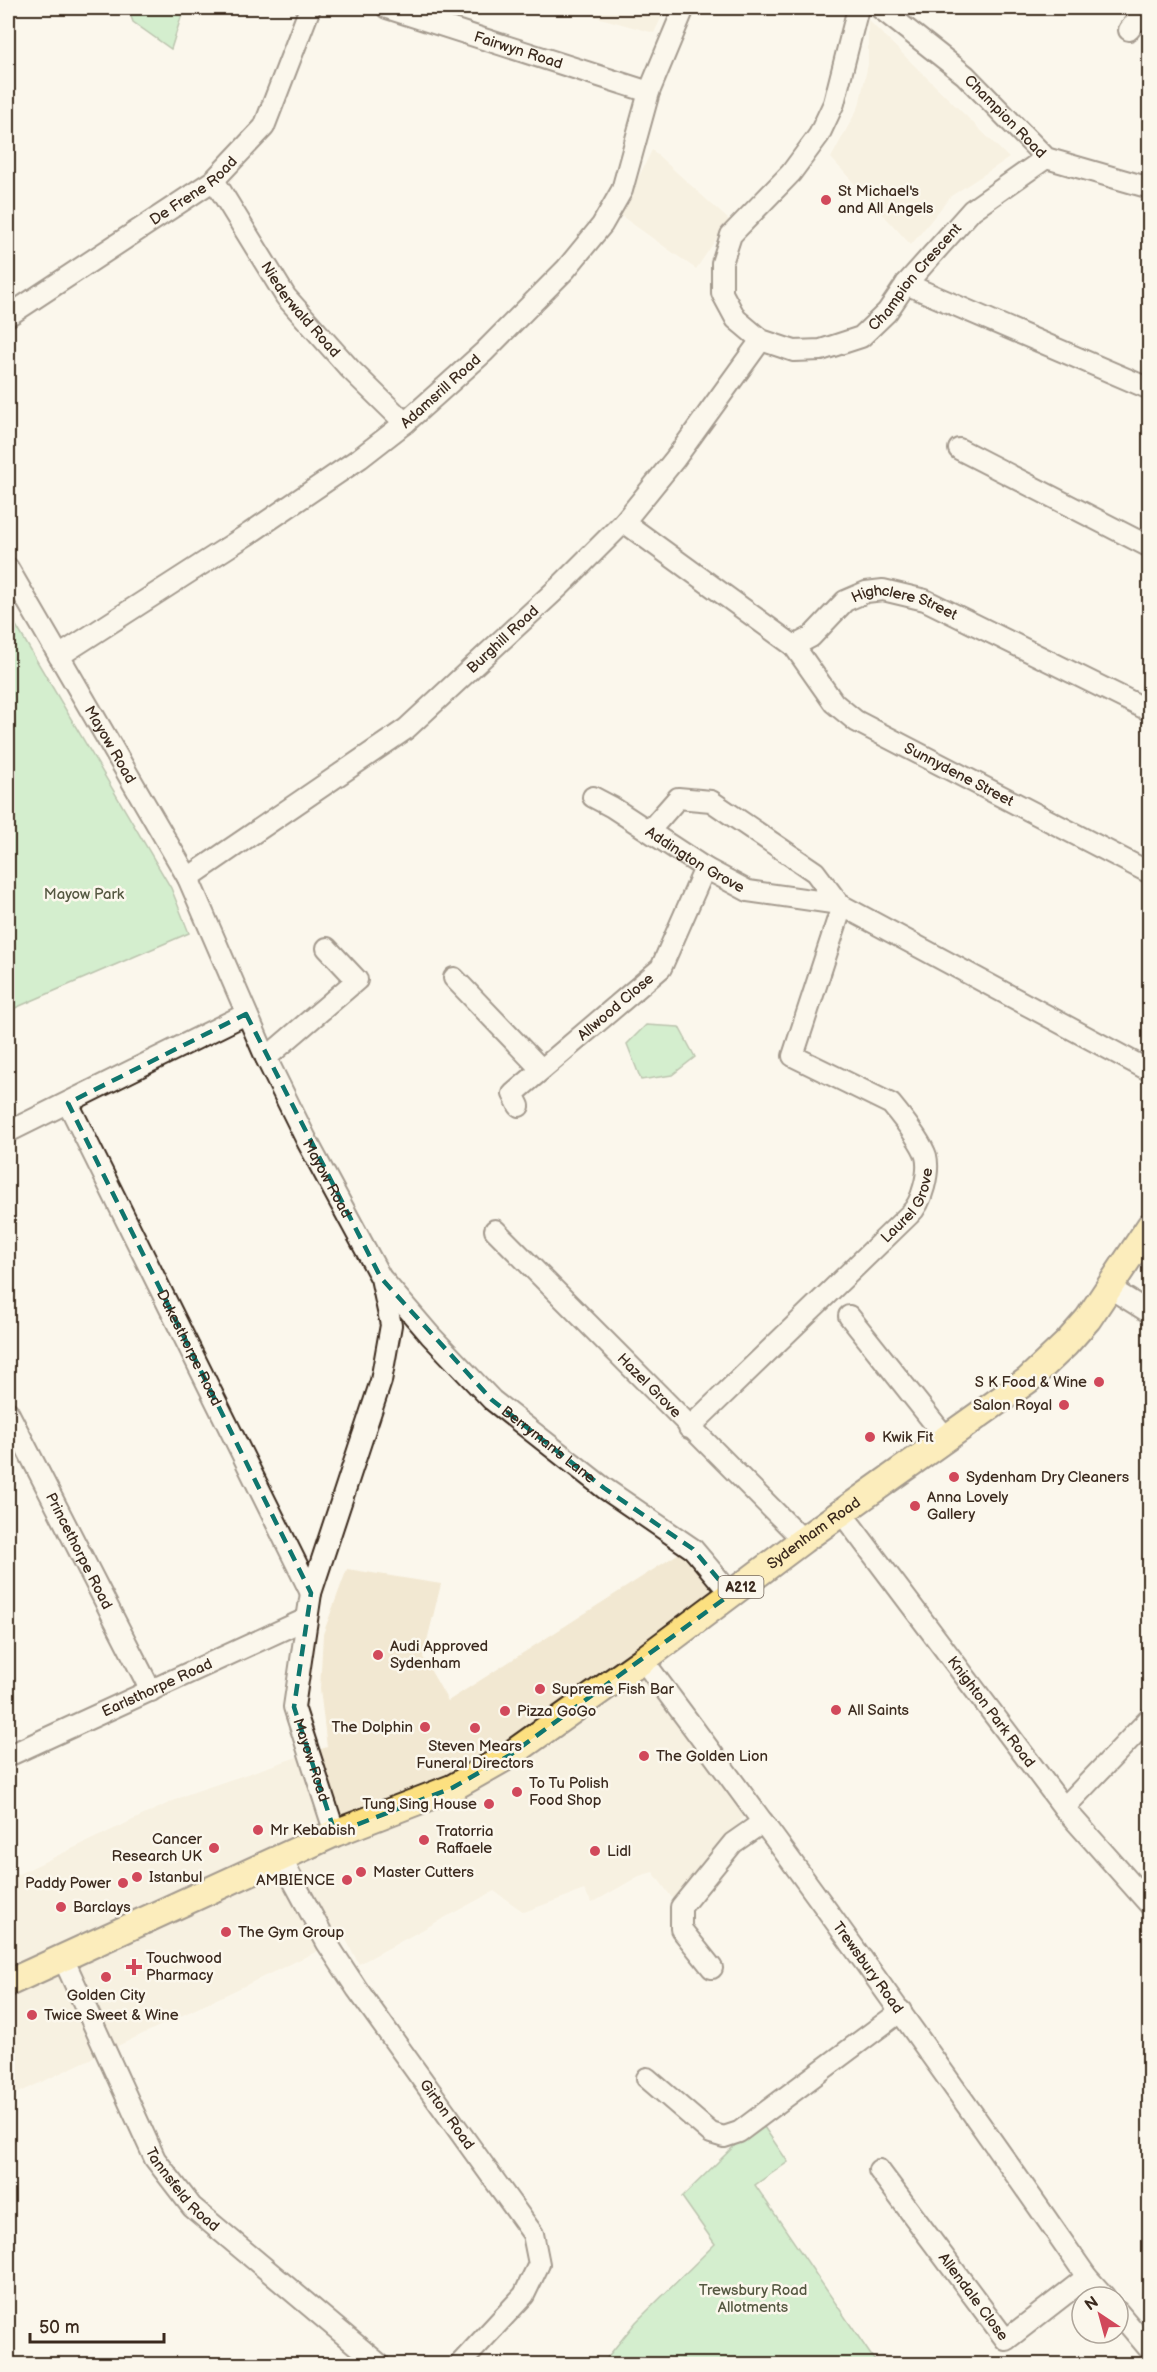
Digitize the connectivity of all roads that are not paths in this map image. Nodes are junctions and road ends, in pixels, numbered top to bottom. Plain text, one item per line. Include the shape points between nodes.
1 (310, 8) edge
2 (387, 8) edge
3 (684, 8) edge
4 (858, 8) edge
5 (880, 8) edge
6 (1147, 8) edge
7 (1129, 30) dead end
8 (649, 92) junction
9 (1046, 158) junction
10 (1149, 168) edge
11 (214, 180) junction
12 (1144, 186) edge
13 (906, 284) junction
14 (8, 316) edge
15 (761, 340) junction
16 (1149, 389) edge
17 (405, 423) junction
18 (959, 449) dead end
19 (624, 522) junction
20 (1149, 548) edge
21 (8, 568) edge
22 (794, 646) junction
23 (59, 657) junction
24 (1149, 711) edge
25 (593, 797) dead end
26 (649, 831) junction
27 (705, 868) junction
28 (1149, 873) edge
29 (188, 878) junction
30 (841, 905) junction
31 (327, 948) dead end
32 (454, 978) dead end
33 (246, 1014) junction
34 (266, 1058) junction
35 (541, 1069) junction
36 (1149, 1071) edge
37 (68, 1104) junction
38 (519, 1106) dead end
39 (8, 1132) edge
40 (1149, 1226) edge
41 (495, 1230) dead end
42 (381, 1278) junction
43 (1110, 1288) junction
44 (1149, 1313) edge
45 (849, 1316) dead end
46 (8, 1412) edge
47 (690, 1428) junction
48 (946, 1438) junction
49 (841, 1512) junction
50 (803, 1540) junction
51 (311, 1593) junction
52 (731, 1594) junction
53 (306, 1619) junction
54 (643, 1660) junction
55 (151, 1691) junction
56 (1149, 1718) edge
57 (8, 1756) edge
58 (1064, 1808) junction
59 (763, 1822) junction
60 (334, 1833) junction
61 (281, 1858) junction
62 (1149, 1905) edge
63 (63, 1958) junction
64 (712, 1968) dead end
65 (8, 1983) edge
66 (901, 2012) junction
67 (647, 2078) dead end
68 (879, 2170) dead end
69 (1087, 2277) junction
70 (1094, 2285) edge
71 (1130, 2327) edge
72 (1149, 2350) edge
73 (379, 2364) edge
74 (460, 2364) edge

1 - 11 street, De Frene Road via 264,128
2 - 8 street, Fairwyn Road
3 - 8 street, Adamsrill Road
4 - 15 street, Champion Crescent via 834,103 819,135 791,173 731,235 722,263 722,293 736,319
5 - 9 street, Champion Road via 965,75
6 - 7 street
8 - 17 street, Adamsrill Road via 622,190 602,225 566,269 492,344
9 - 12 street, Champion Road
9 - 13 street, Champion Crescent via 972,210
10 - 12 street
11 - 14 street, De Frene Road
11 - 17 street, Niederwald Road via 286,297
13 - 15 street, Champion Crescent via 887,312 861,337 821,350 794,351
13 - 16 street
15 - 19 street, Burghill Road
17 - 23 street, Adamsrill Road via 259,528
18 - 20 street
19 - 22 street
19 - 29 street, Burghill Road via 406,729
21 - 23 street, Mayow Road
22 - 24 street, Highclere Street via 811,637 845,601 866,592 882,591 926,600
22 - 28 street, Sunnydene Street via 834,703 856,721
23 - 29 street, Mayow Road
25 - 26 street
26 - 27 street, Addington Grove
26 - 30 street, Addington Grove via 678,798 711,801 814,872
27 - 30 street, Addington Grove via 748,891
27 - 35 street, Allwood Close via 661,968
29 - 33 street, Mayow Road
30 - 36 street, Addington Grove
30 - 47 street, Laurel Grove via 793,1056 891,1104 926,1156 924,1190 916,1208
31 - 34 street via 357,980
32 - 35 street
33 - 34 street, Mayow Road
33 - 37 street
34 - 42 street, Mayow Road
35 - 38 street, Allwood Close via 513,1094
37 - 39 street
37 - 51 street, Dukesthorpe Road
40 - 43 main road, Sydenham Road / A212
41 - 47 street, Hazel Grove
42 - 51 street, Mayow Road via 391,1325 381,1381
42 - 52 street, Berryman's Lane via 492,1400 604,1488 693,1549
43 - 44 street
43 - 48 main road, Sydenham Road / A212 via 1075,1335 1035,1373
45 - 48 street
46 - 55 street, Princethorpe Road
47 - 50 street, Hazel Grove
48 - 49 main road, Sydenham Road / A212
49 - 50 main road, Sydenham Road / A212
49 - 58 street, Knighton Park Road
50 - 52 main road, Sydenham Road / A212
51 - 53 street, Mayow Road
52 - 54 main road, Sydenham Road / A212
53 - 55 street, Earlsthorpe Road
53 - 60 street, Mayow Road via 294,1707
54 - 59 street, Trewsbury Road
54 - 60 main road, Sydenham Road / A212 via 510,1755 452,1788
55 - 57 street, Earlsthorpe Road
56 - 58 street
58 - 62 street, Knighton Park Road
59 - 64 street via 733,1843 681,1907 681,1929
59 - 66 street, Trewsbury Road
60 - 61 main road, Sydenham Road / A212
61 - 63 main road, Sydenham Road / A212
61 - 74 street, Girton Road via 327,1944 357,1989 533,2234 539,2264 524,2295
63 - 65 main road, Sydenham Road / A212
63 - 73 street, Tannsfeld Road via 155,2159 192,2207
66 - 67 street via 739,2132 724,2137 711,2133
66 - 69 street, Trewsbury Road
68 - 69 street, Allendale Close via 1006,2340
69 - 70 street, Trewsbury Road
71 - 72 street

